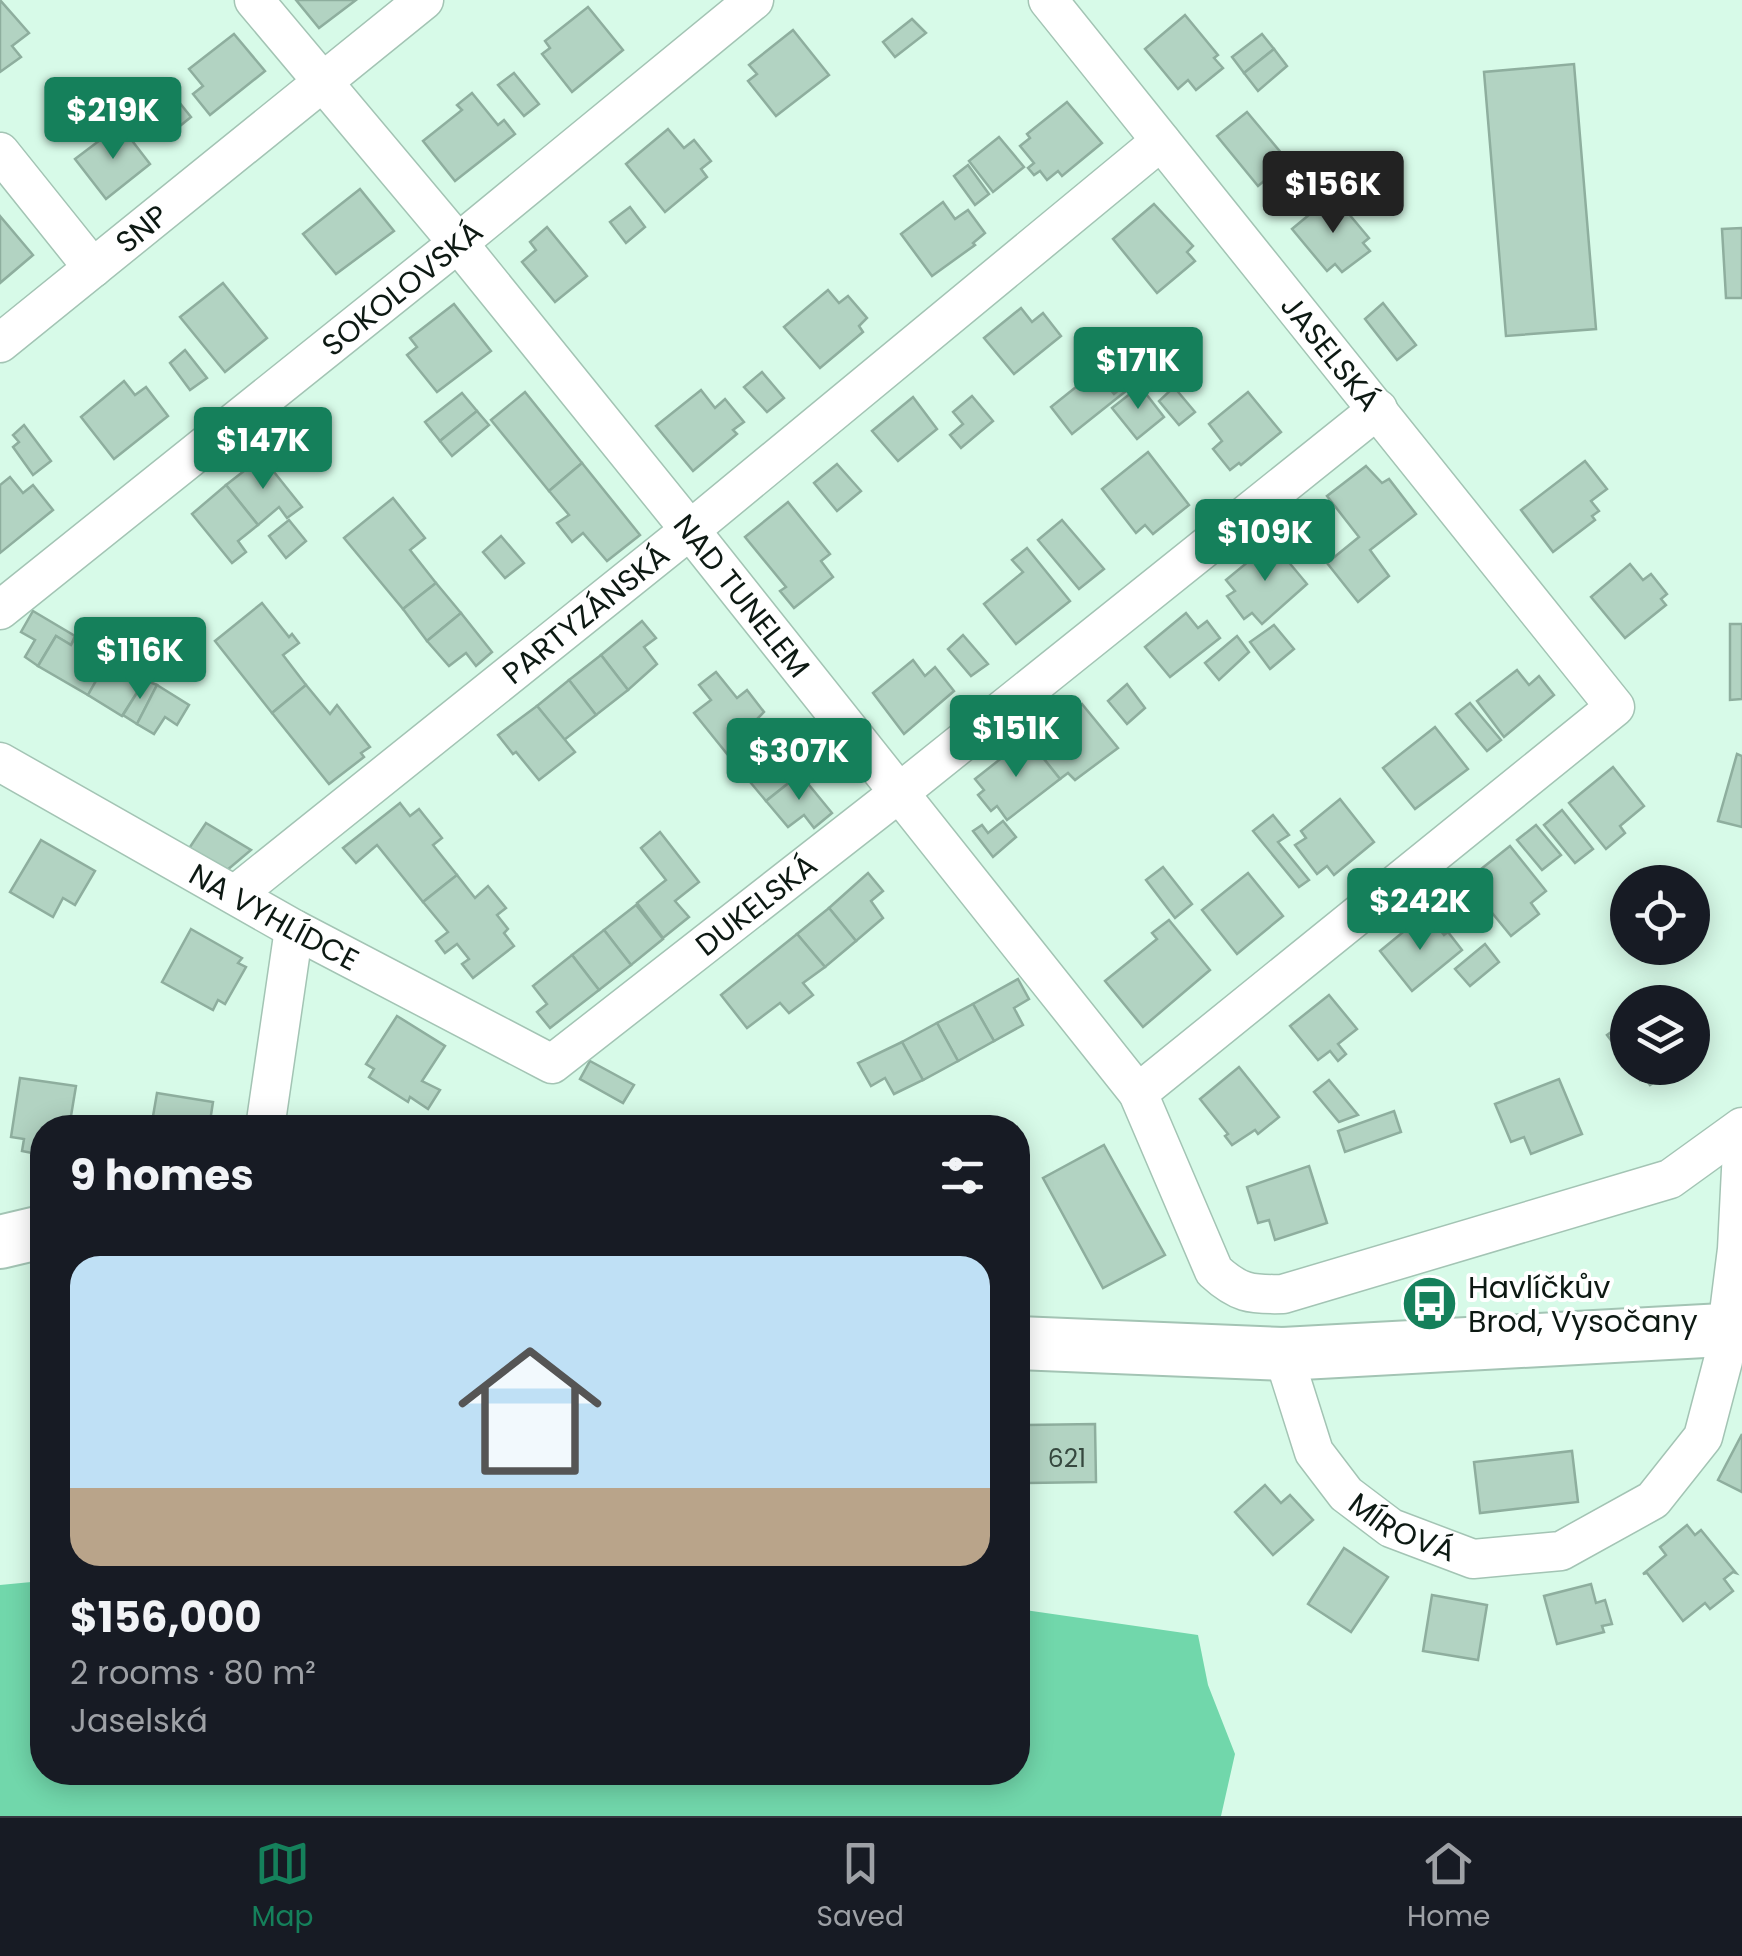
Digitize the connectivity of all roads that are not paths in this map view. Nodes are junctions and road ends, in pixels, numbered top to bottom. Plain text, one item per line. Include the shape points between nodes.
1 (254, 0) edge
2 (424, 0) edge
3 (754, 0) edge
4 (1048, 0) edge
5 (321, 81) junction
6 (1161, 142) junction
7 (0, 152) edge
8 (458, 243) junction
9 (94, 268) junction
10 (0, 343) edge
11 (1378, 409) junction
12 (690, 530) junction
13 (0, 610) edge
14 (0, 762) edge
15 (900, 792) junction
16 (236, 894) junction
17 (294, 929) junction
18 (552, 1064) joint
19 (1138, 1093) junction
20 (267, 1115) edge
21 (1742, 1127) edge
22 (1742, 1150) edge
23 (30, 1235) edge
24 (0, 1242) edge
25 (1734, 1330) edge
26 (1030, 1343) edge
27 (1283, 1354) junction

1 - 5 street, NAD TUNELEM
2 - 5 street, SNP
3 - 8 street, SOKOLOVSKÁ
4 - 6 street, JASELSKÁ
5 - 8 street, NAD TUNELEM
5 - 9 street, SNP
6 - 11 street, JASELSKÁ
6 - 12 street, PARTYZÁNSKÁ
7 - 9 street
8 - 12 street, NAD TUNELEM
8 - 13 street, SOKOLOVSKÁ
9 - 10 street, SNP
11 - 15 street, DUKELSKÁ
11 - 19 street, JASELSKÁ via 1615,707
12 - 15 street, NAD TUNELEM
12 - 16 street, PARTYZÁNSKÁ
14 - 16 street, NA VYHLÍDCE
15 - 18 street, DUKELSKÁ
15 - 19 street, NAD TUNELEM
16 - 17 street, NA VYHLÍDCE
17 - 18 street, NA VYHLÍDCE
17 - 20 street
19 - 21 street, NAD TUNELEM via 1214,1271 1234,1289 1258,1295 1282,1294 1670,1178
22 - 25 street, MÍROVÁ
23 - 24 street
25 - 27 street
25 - 27 street, MÍROVÁ via 1703,1437 1654,1500 1561,1551 1473,1559 1391,1528 1346,1494 1314,1452
26 - 27 street

